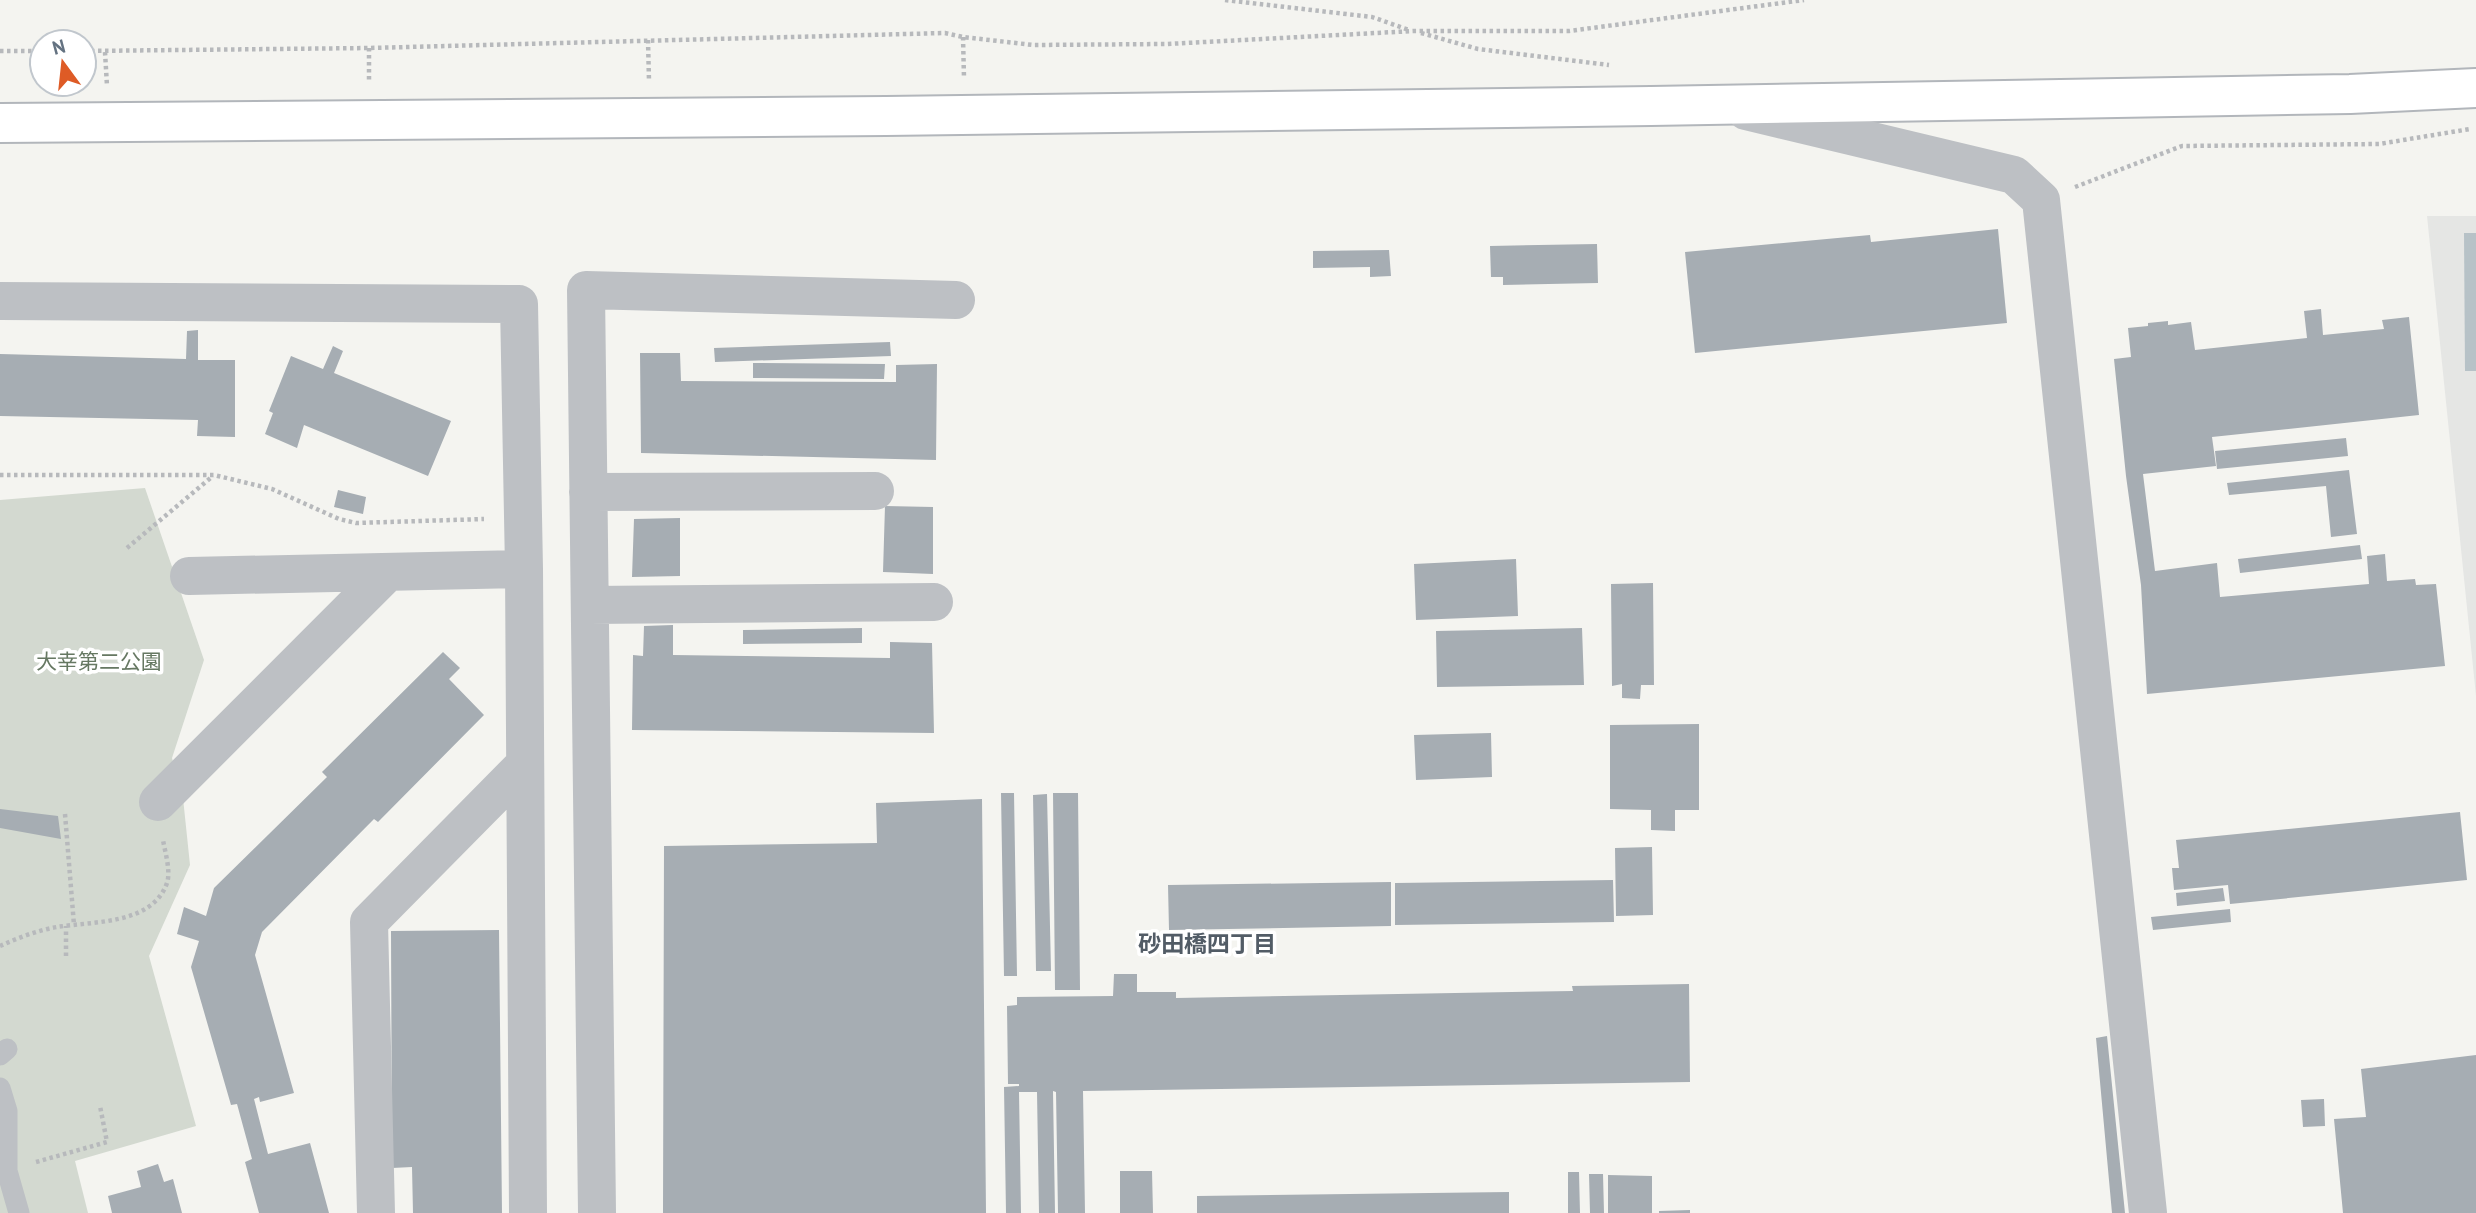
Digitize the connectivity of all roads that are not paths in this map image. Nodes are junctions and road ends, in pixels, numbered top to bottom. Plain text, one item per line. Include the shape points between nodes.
1 (2476, 68) edge
2 (2476, 88) edge
3 (2350, 94) junction
4 (1721, 105) junction
5 (0, 122) edge
6 (956, 300) dead end
7 (0, 301) edge
8 (875, 491) dead end
9 (588, 492) junction
10 (524, 569) junction
11 (388, 572) junction
12 (189, 576) dead end
13 (934, 602) dead end
14 (590, 605) junction
15 (525, 764) junction
16 (158, 802) road end
17 (0, 1088) edge
18 (20, 1213) edge
19 (376, 1213) edge
20 (528, 1213) edge
21 (597, 1213) edge
22 (2148, 1213) edge

1 - 3 street
2 - 3 street
3 - 4 street
4 - 5 street
4 - 22 street via 2014,175 2042,200
6 - 9 street via 586,290
7 - 10 street via 519,304
8 - 9 street
9 - 14 street
10 - 11 street
10 - 15 street
11 - 12 street
11 - 16 street
13 - 14 street
14 - 21 street
15 - 19 street via 369,922
15 - 20 street
17 - 18 lane via 7,1111 7,1171

